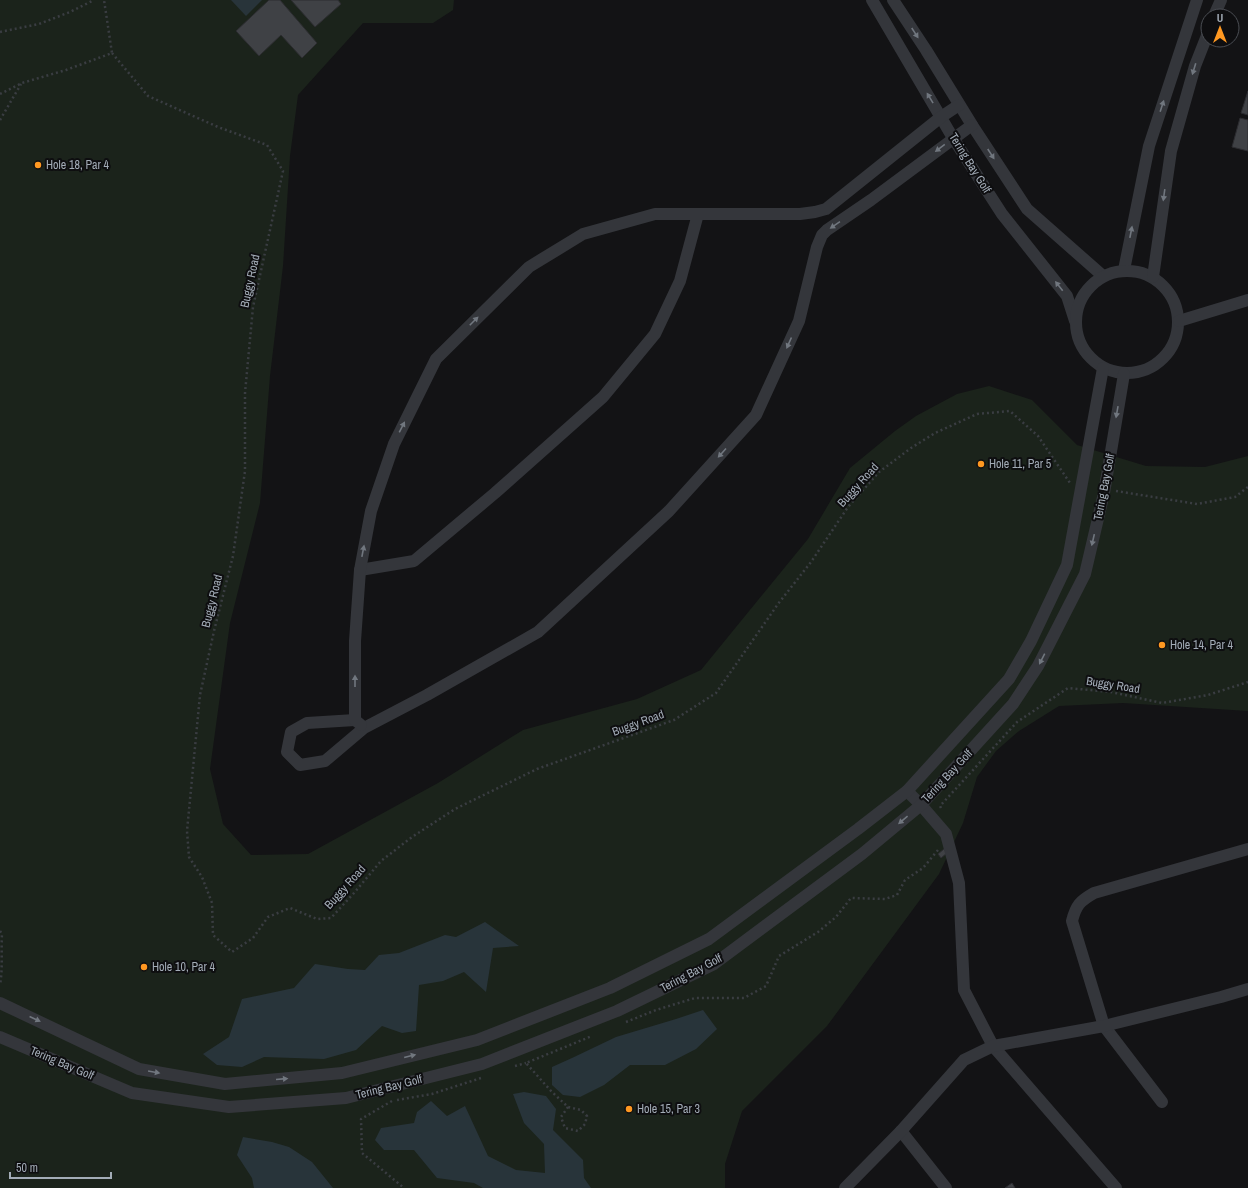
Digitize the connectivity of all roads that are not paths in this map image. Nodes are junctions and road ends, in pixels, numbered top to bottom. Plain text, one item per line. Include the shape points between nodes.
1 (872, 0) edge
2 (893, 0) edge
3 (1197, 0) edge
4 (1202, 48) edge
5 (959, 105) junction
6 (941, 117) junction
7 (972, 125) junction
8 (953, 138) junction
9 (698, 214) junction
10 (1124, 270) junction
11 (1103, 276) junction
12 (1153, 277) junction
13 (1248, 300) edge
14 (1075, 321) junction
15 (1179, 321) junction
16 (1103, 368) junction
17 (1124, 374) junction
18 (360, 570) junction
19 (355, 720) junction
20 (364, 728) junction
21 (908, 791) junction
22 (921, 805) junction
23 (1248, 849) edge
24 (1248, 989) edge
25 (0, 1003) edge
26 (1104, 1026) junction
27 (0, 1037) edge
28 (993, 1046) junction
29 (1162, 1102) dead end
30 (901, 1132) junction
31 (845, 1188) edge
32 (946, 1188) edge
33 (1116, 1188) edge

6 -> 1 street, Tering Bay Golf
2 -> 5 street, Tering Bay Golf
10 -> 3 street via 1149,146
4 -> 12 street via 1171,151
5 - 6 street
5 - 7 street, Tering Bay Golf
6 - 8 street, Tering Bay Golf
6 - 9 street via 826,209 800,214
7 - 8 street
7 -> 11 street, Tering Bay Golf via 1027,209
14 -> 8 street, Tering Bay Golf via 1068,296 1002,214
8 -> 20 street via 822,236 799,321 756,415 669,511 538,632 428,695
9 - 18 street via 680,281 655,334 603,397 414,561
18 -> 9 street via 371,511 394,444 436,359 529,267 583,234 655,214
10 - 11 street
10 - 12 street
11 - 14 street via 1083,294
12 - 15 street via 1172,296
13 - 15 street
14 - 16 street, Tering Bay Golf via 1082,349
15 - 17 street, Tering Bay Golf via 1172,348 1152,368
16 - 17 street, Tering Bay Golf
16 - 21 street, Tering Bay Golf via 1068,565 1031,641 1009,679
17 -> 22 street, Tering Bay Golf via 1086,574 1038,666 1013,704
19 -> 18 street via 355,641
19 - 20 street
19 - 20 street via 307,723 291,732 287,752 300,765 325,761
21 - 22 street
25 -> 21 street, Tering Bay Golf via 139,1069 225,1084 342,1073 477,1040 610,988 709,939
22 -> 27 street, Tering Bay Golf via 862,854 714,964 617,1011 482,1064 346,1098 229,1107 132,1093
22 - 28 street via 946,834 948,840 959,883 964,990
23 - 26 street via 1094,893 1081,901 1072,921
24 - 26 street
26 - 28 street
26 - 29 street
28 - 30 street via 964,1060
28 - 33 street
30 - 31 street
30 - 32 street

